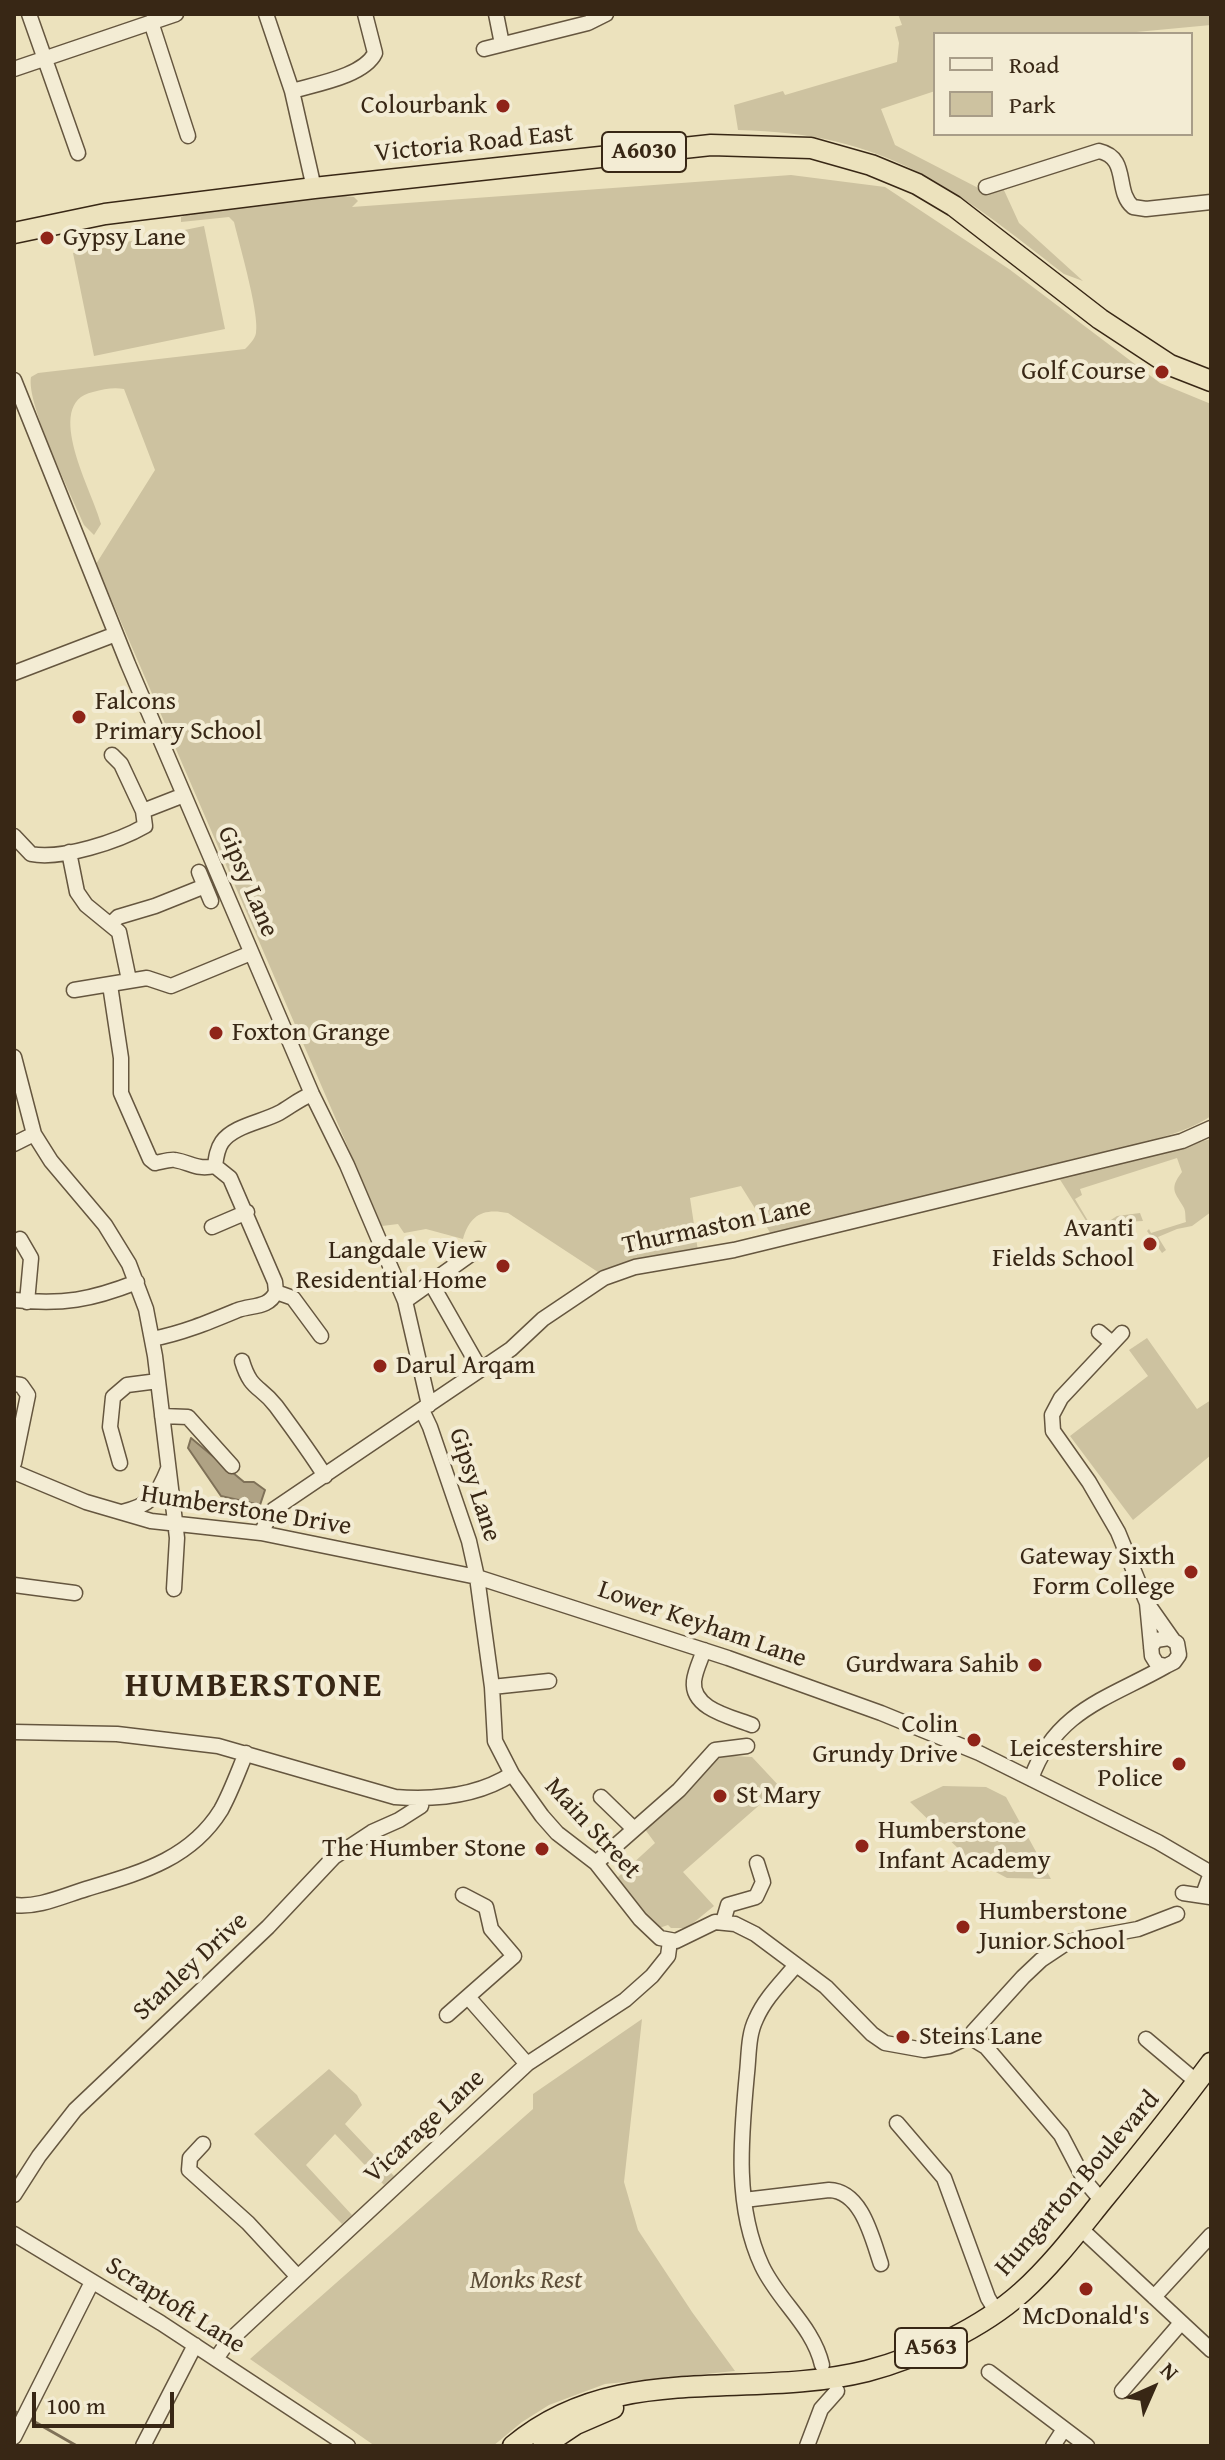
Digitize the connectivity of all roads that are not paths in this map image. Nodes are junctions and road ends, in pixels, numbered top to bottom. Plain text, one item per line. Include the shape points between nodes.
1 (29, 14) edge
2 (176, 14) edge
3 (266, 14) edge
4 (365, 14) edge
5 (496, 14) edge
6 (606, 14) edge
7 (151, 22) junction
8 (502, 44) junction
9 (484, 49) dead end
10 (45, 58) junction
11 (14, 69) edge
12 (292, 91) junction
13 (188, 136) dead end
14 (78, 153) dead end
15 (986, 187) dead end
16 (314, 188) junction
17 (1211, 202) edge
18 (14, 233) edge
19 (14, 380) edge
20 (1211, 381) edge
21 (116, 634) junction
22 (14, 672) edge
23 (122, 758) dead end
24 (184, 795) junction
25 (143, 811) junction
26 (14, 836) edge
27 (69, 852) junction
28 (211, 901) dead end
29 (111, 924) junction
30 (251, 953) junction
31 (129, 980) junction
32 (110, 985) junction
33 (74, 990) dead end
34 (14, 1057) edge
35 (312, 1094) junction
36 (1211, 1128) edge
37 (34, 1134) junction
38 (14, 1144) edge
39 (215, 1166) junction
40 (247, 1212) junction
41 (212, 1227) dead end
42 (20, 1239) dead end
43 (478, 1249) dead end
44 (137, 1282) junction
45 (431, 1283) junction
46 (276, 1292) junction
47 (20, 1301) edge
48 (405, 1301) junction
49 (1099, 1332) dead end
50 (321, 1336) dead end
51 (152, 1339) junction
52 (242, 1361) dead end
53 (480, 1369) junction
54 (158, 1381) junction
55 (14, 1384) edge
56 (426, 1408) junction
57 (162, 1416) junction
58 (14, 1463) edge
59 (120, 1463) dead end
60 (232, 1466) dead end
61 (168, 1468) junction
62 (14, 1472) edge
63 (325, 1476) junction
64 (118, 1513) junction
65 (175, 1524) junction
66 (261, 1533) junction
67 (477, 1577) junction
68 (14, 1585) edge
69 (174, 1589) dead end
70 (75, 1593) dead end
71 (1147, 1603) junction
72 (1173, 1640) junction
73 (704, 1650) junction
74 (1151, 1650) junction
75 (1166, 1666) junction
76 (549, 1681) dead end
77 (1128, 1683) junction
78 (492, 1687) junction
79 (752, 1725) dead end
80 (14, 1732) edge
81 (747, 1746) dead end
82 (246, 1753) junction
83 (512, 1774) junction
84 (1031, 1779) junction
85 (601, 1797) dead end
86 (422, 1799) junction
87 (633, 1828) junction
88 (596, 1863) junction
89 (757, 1863) dead end
90 (1211, 1873) edge
91 (1183, 1893) dead end
92 (463, 1895) dead end
93 (1207, 1896) edge
94 (14, 1905) edge
95 (1167, 1914) dead end
96 (723, 1922) junction
97 (670, 1941) junction
98 (796, 1965) junction
99 (468, 1997) junction
100 (447, 2015) dead end
101 (973, 2039) junction
102 (1146, 2039) dead end
103 (1211, 2063) edge
104 (527, 2064) junction
105 (1197, 2082) junction
106 (897, 2123) dead end
107 (203, 2144) dead end
108 (172, 2165) dead end
109 (188, 2166) junction
110 (14, 2195) edge
111 (744, 2200) junction
112 (1102, 2201) junction
113 (1080, 2228) junction
114 (14, 2234) edge
115 (1211, 2235) edge
116 (881, 2264) dead end
117 (298, 2277) junction
118 (92, 2282) junction
119 (1154, 2297) junction
120 (996, 2311) junction
121 (1180, 2324) junction
122 (195, 2345) junction
123 (1211, 2350) edge
124 (216, 2359) junction
125 (822, 2365) dead end
126 (989, 2372) dead end
127 (743, 2385) junction
128 (837, 2391) dead end
129 (1122, 2391) dead end
130 (1064, 2429) junction
131 (17, 2430) edge
132 (544, 2444) edge
133 (143, 2446) edge
134 (348, 2446) edge
135 (513, 2446) edge
136 (807, 2446) edge
137 (1053, 2446) edge
138 (1087, 2446) edge

1 - 10 street
2 - 7 street
3 - 12 street
4 - 12 street via 375,53 370,63
5 - 8 street
6 - 8 street
7 - 10 street
7 - 13 street
8 - 9 street
10 - 11 street
10 - 14 street
12 - 16 street
15 - 17 street via 1099,151 1114,158 1125,198 1133,207
16 - 18 highway, Victoria Road East / A6030 via 105,214
16 - 20 highway, Victoria Road East / A6030 via 711,145 811,148 871,165 929,191 1100,319 1170,365
19 - 21 street, Gipsy Lane
21 - 22 street
21 - 24 street, Gipsy Lane
23 - 25 street
24 - 25 street
24 - 30 street, Gipsy Lane
25 - 27 street via 145,826 126,837
26 - 27 street via 31,854
27 - 29 street via 77,892
28 - 29 street via 202,879
29 - 31 street via 123,940
30 - 31 street via 171,986 147,978
30 - 35 street, Gipsy Lane
31 - 32 street
32 - 33 street
32 - 39 street via 121,1093 150,1159 174,1159 204,1169
34 - 37 street
35 - 39 street via 223,1140
35 - 48 street, Gipsy Lane
36 - 53 street, Thurmaston Lane via 1182,1141 734,1250 635,1267 604,1278
37 - 38 street
37 - 44 street via 105,1225
39 - 40 street via 230,1178
40 - 41 street
40 - 46 street
42 - 47 street via 31,1258
43 - 45 street
44 - 47 street via 67,1303
44 - 51 street
45 - 48 street
45 - 53 street
46 - 50 street via 293,1298
46 - 51 street via 263,1304
48 - 56 street, Gipsy Lane
49 - 71 street via 1117,1338 1057,1403 1051,1422 1109,1515
51 - 54 street
52 - 63 street via 254,1388 269,1398
53 - 56 street, Thurmaston Lane
54 - 57 street
54 - 59 street via 127,1385 113,1397 110,1427
55 - 58 street via 28,1395
56 - 63 street, Thurmaston Lane
56 - 67 street, Gipsy Lane
57 - 60 street via 188,1417
57 - 61 street
61 - 64 street via 153,1499
61 - 65 street
62 - 64 street, Humberstone Drive
63 - 66 street, Thurmaston Lane via 273,1510
64 - 65 street, Humberstone Drive
65 - 66 street, Humberstone Drive
65 - 69 street
66 - 67 street, Humberstone Drive
67 - 73 street, Lower Keyham Lane
67 - 78 street, Main Street
68 - 70 street
71 - 72 street
71 - 74 street
72 - 74 street via 1160,1638
72 - 75 street via 1179,1655
73 - 79 street via 693,1682 700,1699 718,1713
73 - 84 street, Lower Keyham Lane via 886,1715
74 - 75 street via 1154,1661
74 - 77 street
75 - 77 street
76 - 78 street
77 - 84 street via 1060,1729 1041,1753
78 - 83 street, Main Street via 493,1733
80 - 82 street via 117,1734
81 - 87 street via 715,1750 679,1790
82 - 86 street via 371,1792
82 - 94 street via 221,1809 180,1853 145,1871 35,1905
83 - 86 street via 494,1786
83 - 88 street, Main Street via 557,1833
84 - 90 street, Lower Keyham Lane
85 - 87 street
86 - 110 street, Stanley Drive via 410,1814 334,1857 75,2110
87 - 88 street
88 - 97 street, Main Street via 646,1925
89 - 96 street via 763,1882 756,1897 728,1905
90 - 93 street, Lower Keyham Lane
91 - 93 street, Lower Keyham Lane
92 - 99 street via 486,1907 493,1932 514,1956
95 - 101 street via 1138,1929 1102,1928 1068,1942 1041,1960 973,2032
96 - 97 street
96 - 98 street via 755,1934
97 - 104 street, Vicarage Lane via 664,1962 625,2000
98 - 101 street via 885,2043 924,2050
98 - 111 street via 761,2008 752,2032 742,2118
99 - 100 street
99 - 104 street
101 - 112 street via 986,2047 1061,2135
102 - 105 street
103 - 105 highway, Hungarton Boulevard / A563
104 - 117 street, Vicarage Lane
105 - 112 highway, Hungarton Boulevard / A563
106 - 120 street via 944,2178
107 - 109 street
108 - 109 street
109 - 117 street
111 - 116 street via 844,2192 864,2220
111 - 125 street via 763,2269 812,2337
112 - 113 highway, Hungarton Boulevard / A563
113 - 119 street
113 - 120 highway, Hungarton Boulevard / A563 via 1021,2293
114 - 118 street, Scraptoft Lane
115 - 119 street
117 - 124 street, Vicarage Lane
118 - 122 street, Scraptoft Lane
118 - 131 street
119 - 121 street
120 - 127 highway, Hungarton Boulevard / A563 via 947,2341 867,2371
121 - 123 street
121 - 129 street
122 - 124 street, Scraptoft Lane
122 - 133 street
124 - 134 street, Scraptoft Lane
126 - 130 street
127 - 132 highway, Hungarton Boulevard / A563 via 612,2408
127 - 135 highway, Hungarton Boulevard / A563 via 681,2386 607,2397 548,2422
128 - 136 street via 815,2404
130 - 137 street
130 - 138 street

